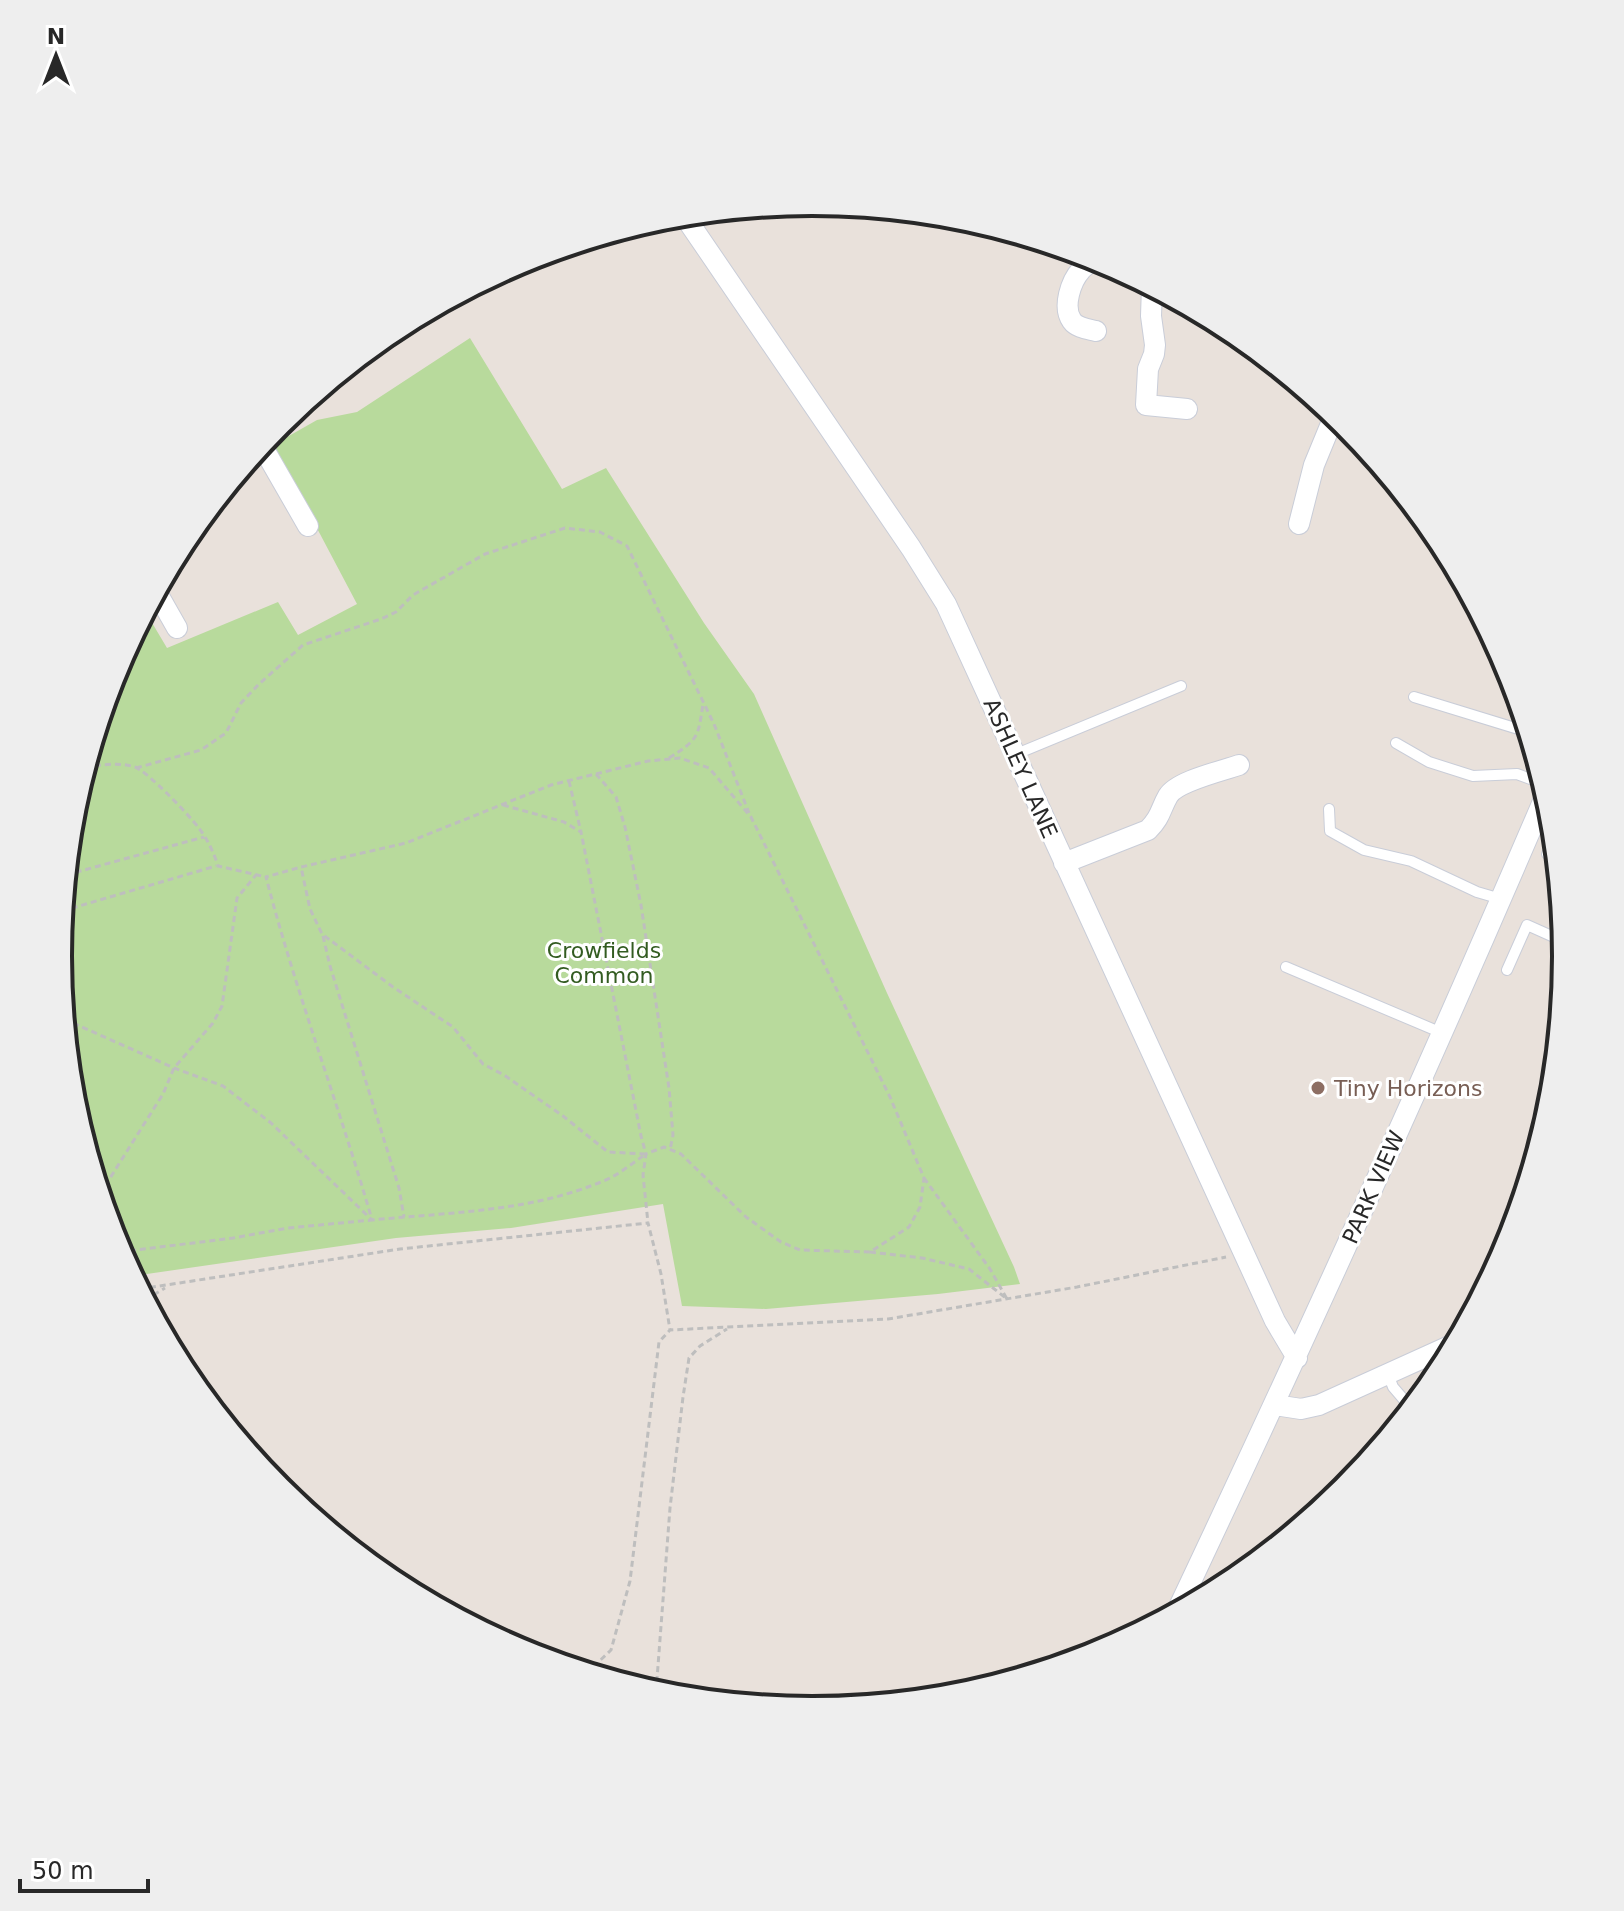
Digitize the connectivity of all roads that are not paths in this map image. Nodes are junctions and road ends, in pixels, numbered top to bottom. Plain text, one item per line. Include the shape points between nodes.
1 (691, 226) edge
2 (1083, 268) edge
3 (1152, 299) edge
4 (1096, 331) dead end
5 (1187, 409) dead end
6 (1330, 427) edge
7 (268, 455) edge
8 (1299, 524) dead end
9 (308, 526) dead end
10 (162, 602) edge
11 (177, 628) dead end
12 (1181, 686) dead end
13 (1414, 697) dead end
14 (1516, 728) edge
15 (1396, 743) dead end
16 (1014, 755) junction
17 (1239, 765) dead end
18 (1531, 779) edge
19 (1329, 809) dead end
20 (1538, 812) edge
21 (1064, 863) junction
22 (1501, 899) junction
23 (1551, 936) edge
24 (1286, 967) dead end
25 (1507, 970) dead end
26 (1442, 1033) junction
27 (1437, 1352) edge
28 (1297, 1358) junction
29 (1388, 1374) junction
30 (1404, 1399) edge
31 (1275, 1405) junction
32 (1185, 1594) edge

1 - 16 street, ASHLEY LANE via 931,580
2 - 4 street via 1068,305 1074,323
3 - 5 street via 1155,345 1146,405
6 - 8 street
7 - 9 street
10 - 11 street
12 - 16 lane
13 - 14 lane
15 - 18 lane via 1429,762 1473,776 1517,774
16 - 21 street, ASHLEY LANE
17 - 21 street via 1169,793 1159,819 1148,830
19 - 22 lane via 1330,831 1364,850 1411,861
20 - 22 street, PARK VIEW
21 - 28 street, ASHLEY LANE via 1275,1321
22 - 26 street, PARK VIEW
23 - 25 lane via 1527,925
24 - 26 lane
26 - 28 street, PARK VIEW
27 - 29 street
28 - 31 street, PARK VIEW
29 - 30 lane
29 - 31 street via 1319,1405
31 - 32 street, PARK VIEW

